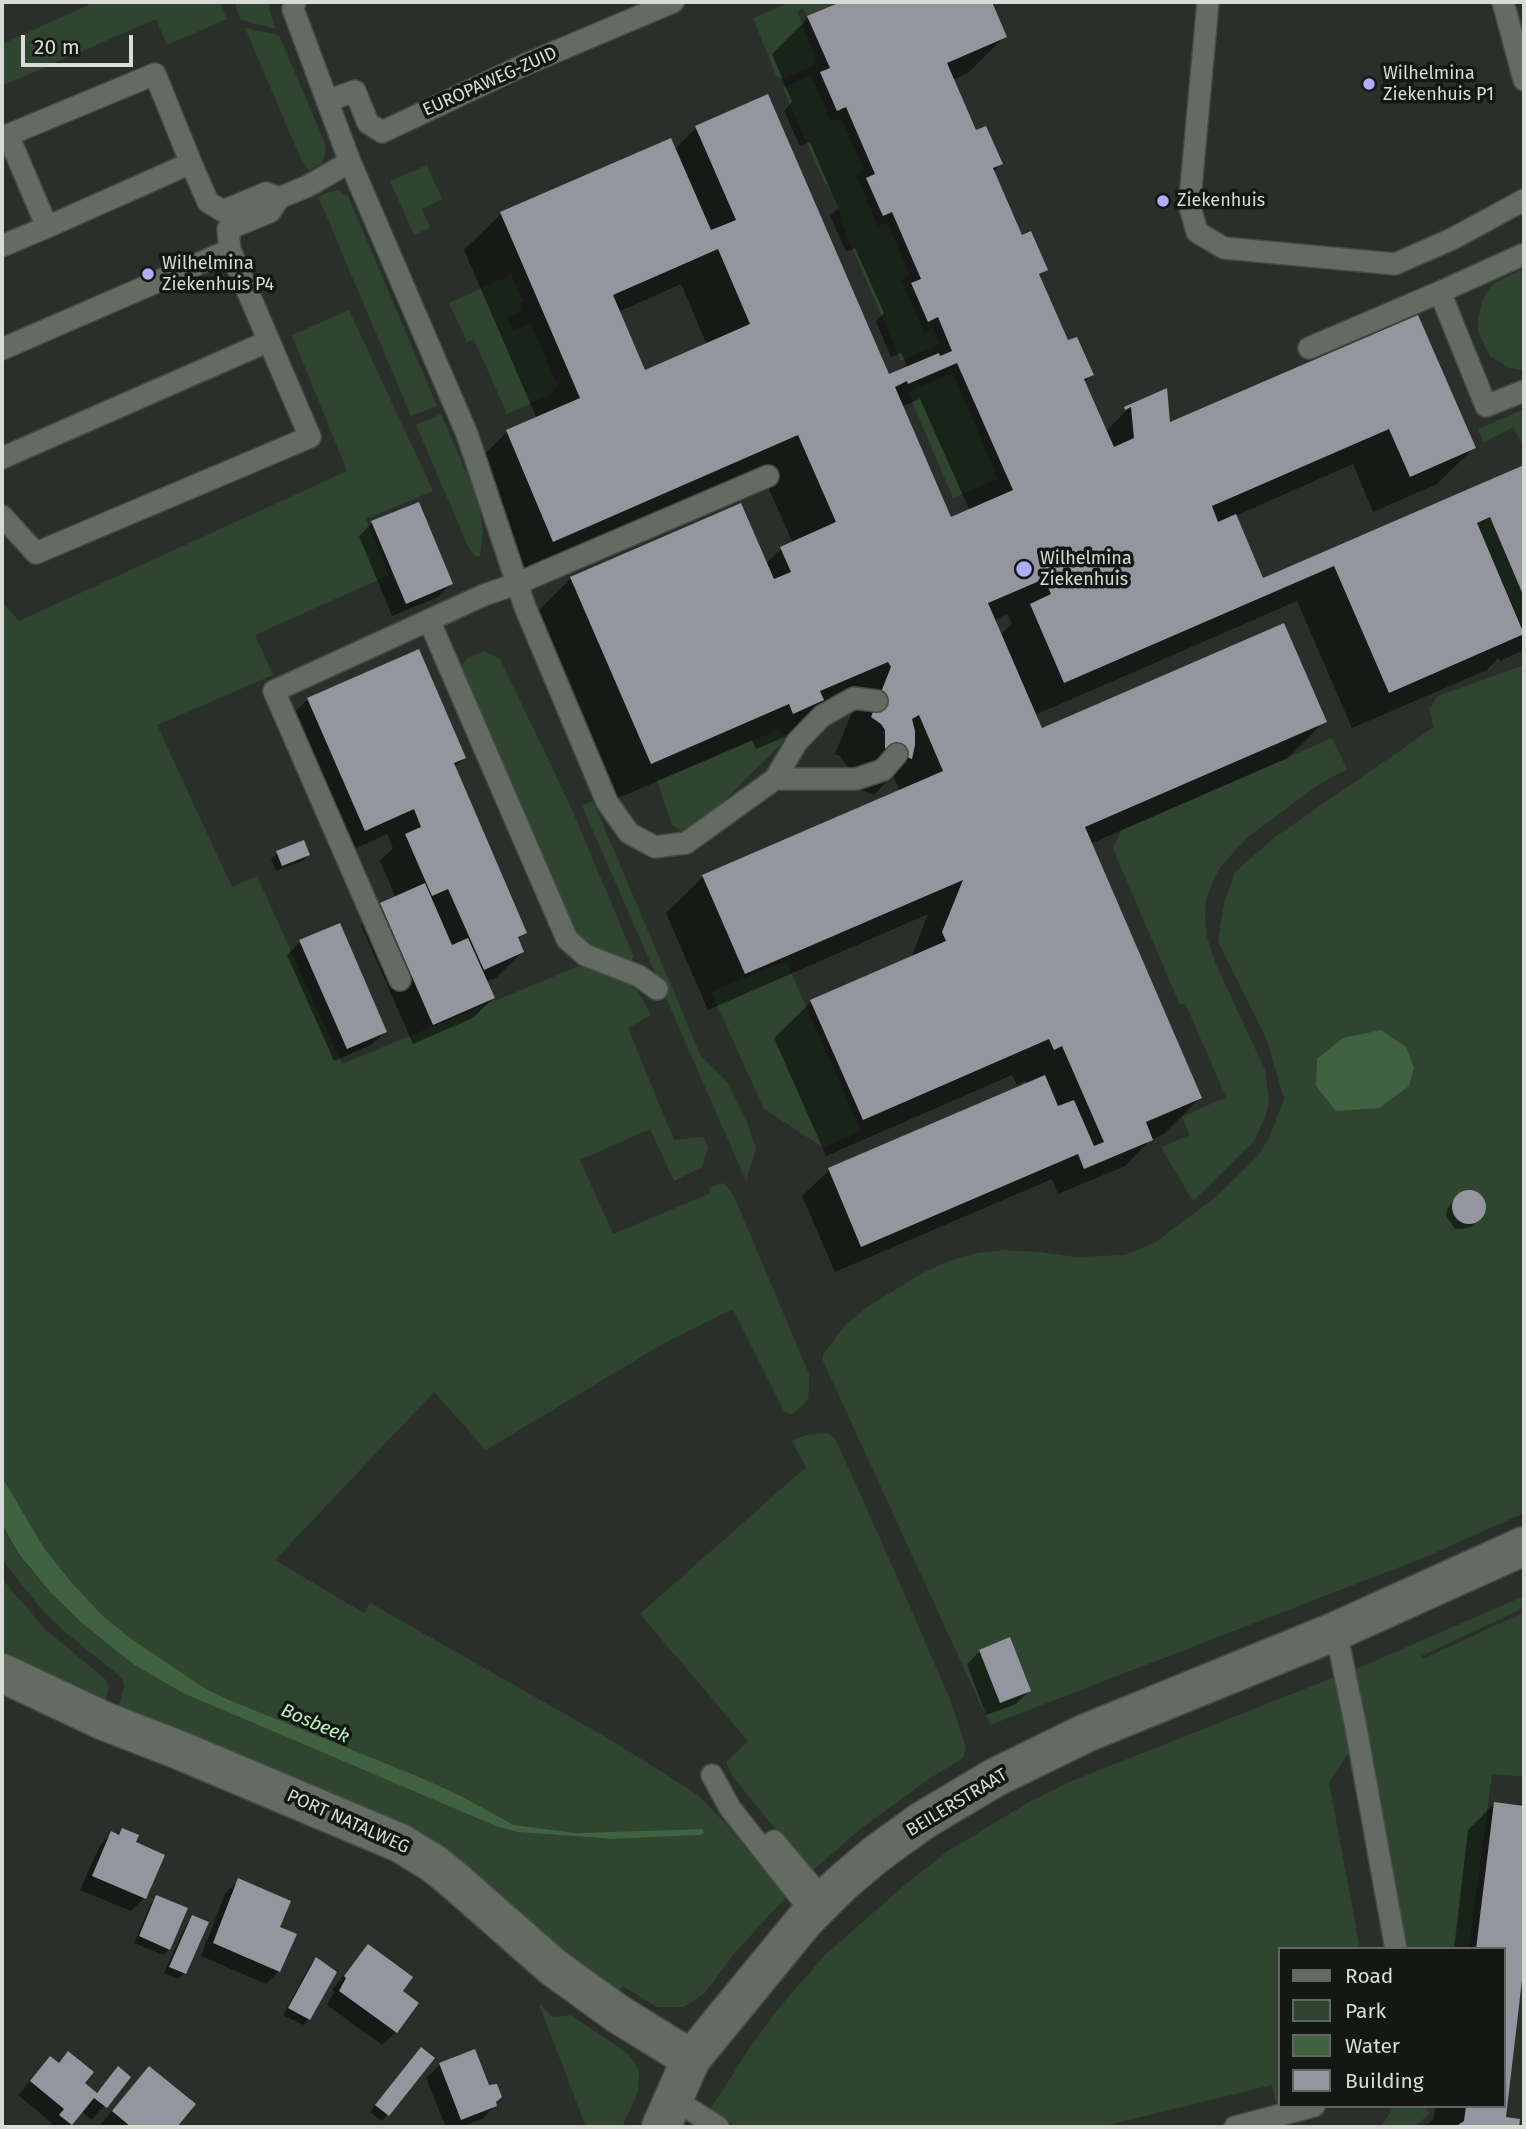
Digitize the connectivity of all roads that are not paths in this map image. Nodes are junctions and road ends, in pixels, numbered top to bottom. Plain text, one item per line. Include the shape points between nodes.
1 (295, 2) edge
2 (673, 2) edge
3 (1208, 2) edge
4 (1503, 2) edge
5 (1524, 80) edge
6 (327, 101) junction
7 (350, 162) junction
8 (191, 163) junction
9 (279, 198) junction
10 (1524, 201) edge
11 (47, 227) junction
12 (2, 246) edge
13 (230, 250) junction
14 (1524, 254) edge
15 (1440, 292) junction
16 (269, 341) junction
17 (1309, 348) dead end
18 (2, 349) edge
19 (1524, 391) edge
20 (2, 458) edge
21 (768, 475) dead end
22 (2, 516) edge
23 (516, 583) junction
24 (429, 620) junction
25 (877, 701) dead end
26 (897, 754) dead end
27 (775, 779) junction
28 (400, 980) dead end
29 (657, 989) dead end
30 (1524, 1546) edge
31 (1336, 1631) junction
32 (2, 1673) edge
33 (818, 1906) junction
34 (1396, 1947) edge
35 (691, 2059) junction
36 (1306, 2108) edge
37 (667, 2113) edge
38 (718, 2127) edge
39 (1235, 2127) edge

1 - 6 lane via 293,9
2 - 6 lane, EUROPAWEG-ZUID via 382,132 368,123 355,91
3 - 10 lane via 1189,207 1197,232 1224,248 1395,264
4 - 5 lane
6 - 7 lane
7 - 9 lane
7 - 23 lane via 467,434
8 - 9 lane via 208,202 223,211 266,193
8 - 11 lane
8 - 11 lane via 155,74 8,135
9 - 13 lane via 270,212 228,229
11 - 12 lane
13 - 16 lane
13 - 18 lane
14 - 15 lane
15 - 17 lane
15 - 19 lane via 1486,406
16 - 20 lane
16 - 22 lane via 310,437 36,553
21 - 23 lane
23 - 24 lane
23 - 27 lane via 607,802 629,833 655,847 686,843
24 - 28 lane via 274,691
24 - 29 lane via 566,939 586,956 639,976
25 - 27 lane via 854,698 822,716 797,742
26 - 27 lane via 883,770 856,779
30 - 31 street, BEILERSTRAAT
31 - 33 street, BEILERSTRAAT via 1086,1733 983,1784 912,1827
31 - 34 lane
32 - 35 street, PORT NATALWEG via 104,1721 400,1843 454,1880 553,1967
33 - 33 lane via 737,1797 712,1775 730,1808
33 - 35 street, BEILERSTRAAT
35 - 37 street, BEILERSTRAAT
36 - 39 lane
37 - 38 lane, BEILERSTRAAT

